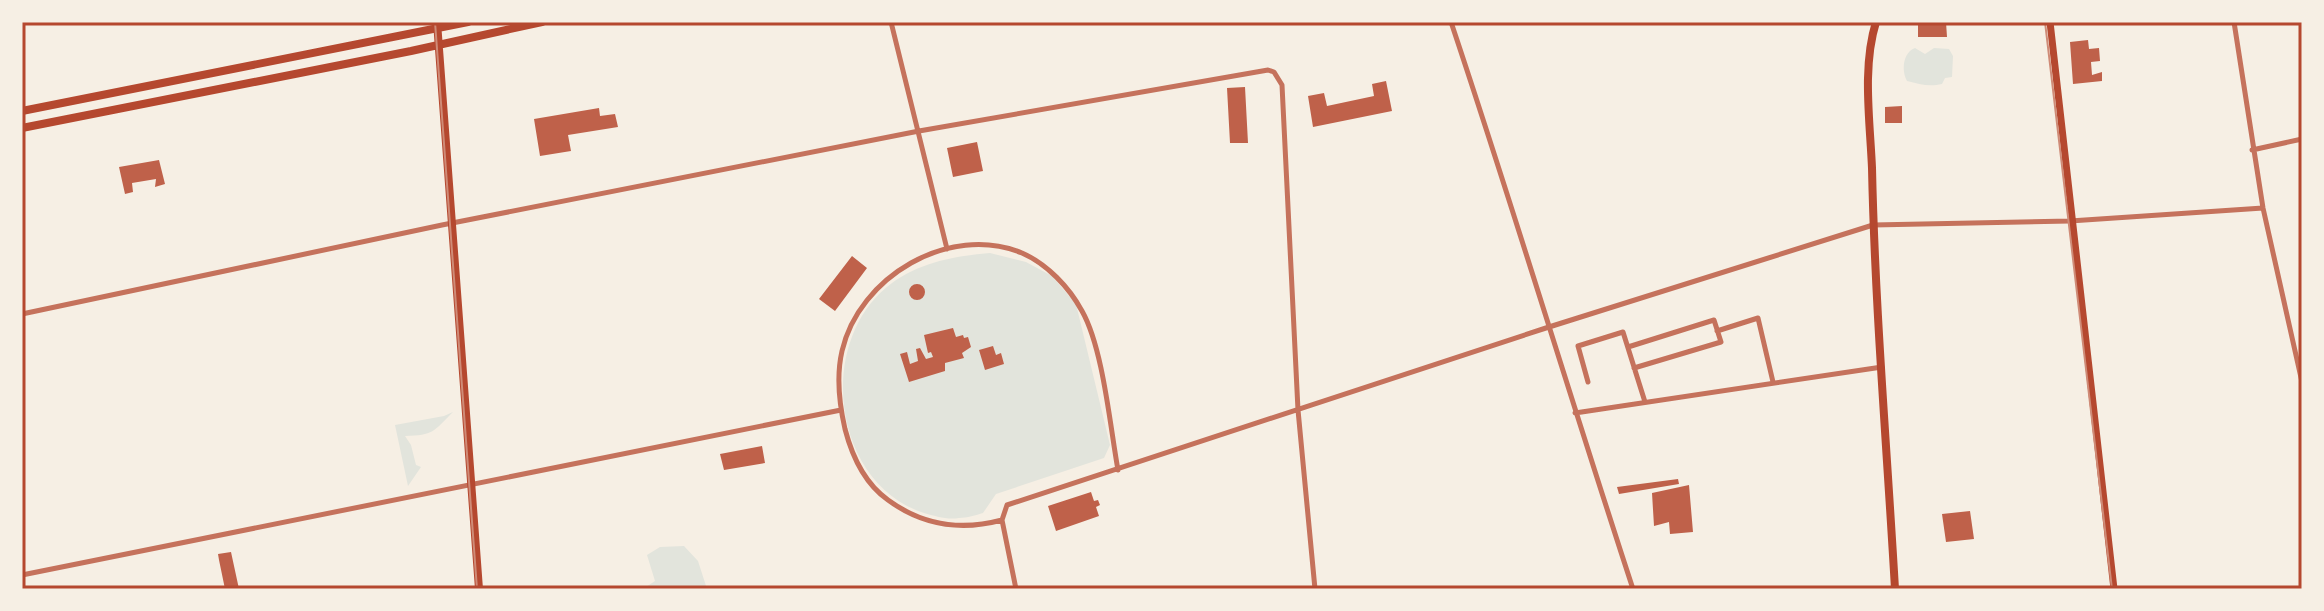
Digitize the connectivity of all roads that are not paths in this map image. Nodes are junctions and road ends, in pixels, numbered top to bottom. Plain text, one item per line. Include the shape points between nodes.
1 (468, 22) edge
2 (542, 22) edge
3 (891, 22) edge
4 (1451, 22) edge
5 (1873, 22) edge
6 (2050, 22) edge
7 (2234, 22) edge
8 (437, 25) edge
9 (439, 44) junction
10 (22, 111) edge
11 (22, 128) edge
12 (919, 131) junction
13 (2302, 139) edge
14 (2252, 150) junction
15 (2263, 208) junction
16 (2072, 220) junction
17 (452, 223) junction
18 (1873, 225) junction
19 (947, 249) junction
20 (22, 314) edge
21 (1549, 327) junction
22 (1717, 331) junction
23 (1628, 347) junction
24 (1882, 367) junction
25 (1634, 368) junction
26 (2302, 380) edge
27 (1588, 382) dead end
28 (1773, 382) junction
29 (1645, 402) junction
30 (841, 410) junction
31 (1298, 410) junction
32 (1575, 413) junction
33 (1118, 470) junction
34 (471, 485) junction
35 (1002, 520) junction
36 (22, 575) edge
37 (479, 589) edge
38 (1016, 589) edge
39 (1315, 589) edge
40 (1633, 589) edge
41 (1895, 589) edge
42 (2114, 589) edge

1 - 8 main road
2 - 9 main road
3 - 12 street
4 - 21 street
5 - 18 main road
6 - 16 main road
7 - 14 street
8 - 9 main road
8 - 10 main road
9 - 11 main road
9 - 17 main road
12 - 17 street
12 - 19 street
12 - 31 street via 1274,72 1282,85 1286,137
13 - 14 street
14 - 15 street
15 - 16 street
15 - 26 street
16 - 18 street
16 - 42 main road
17 - 20 street
17 - 34 main road
18 - 21 street
18 - 24 main road
19 - 30 street via 911,261 891,275 859,312 838,371
19 - 33 street via 997,247 1022,253 1067,288 1084,312 1095,343
21 - 31 street
21 - 32 street
22 - 23 street via 1714,320
22 - 25 street via 1721,342
22 - 28 street via 1758,318
23 - 25 street
23 - 27 street via 1623,332 1578,346
24 - 28 street
24 - 41 main road
25 - 29 street
28 - 29 street
29 - 32 street
30 - 34 street
30 - 35 street via 866,480 900,508 951,525
31 - 33 street
31 - 39 street
32 - 40 street
33 - 35 street via 1007,505
34 - 36 street
34 - 37 main road
35 - 38 street

